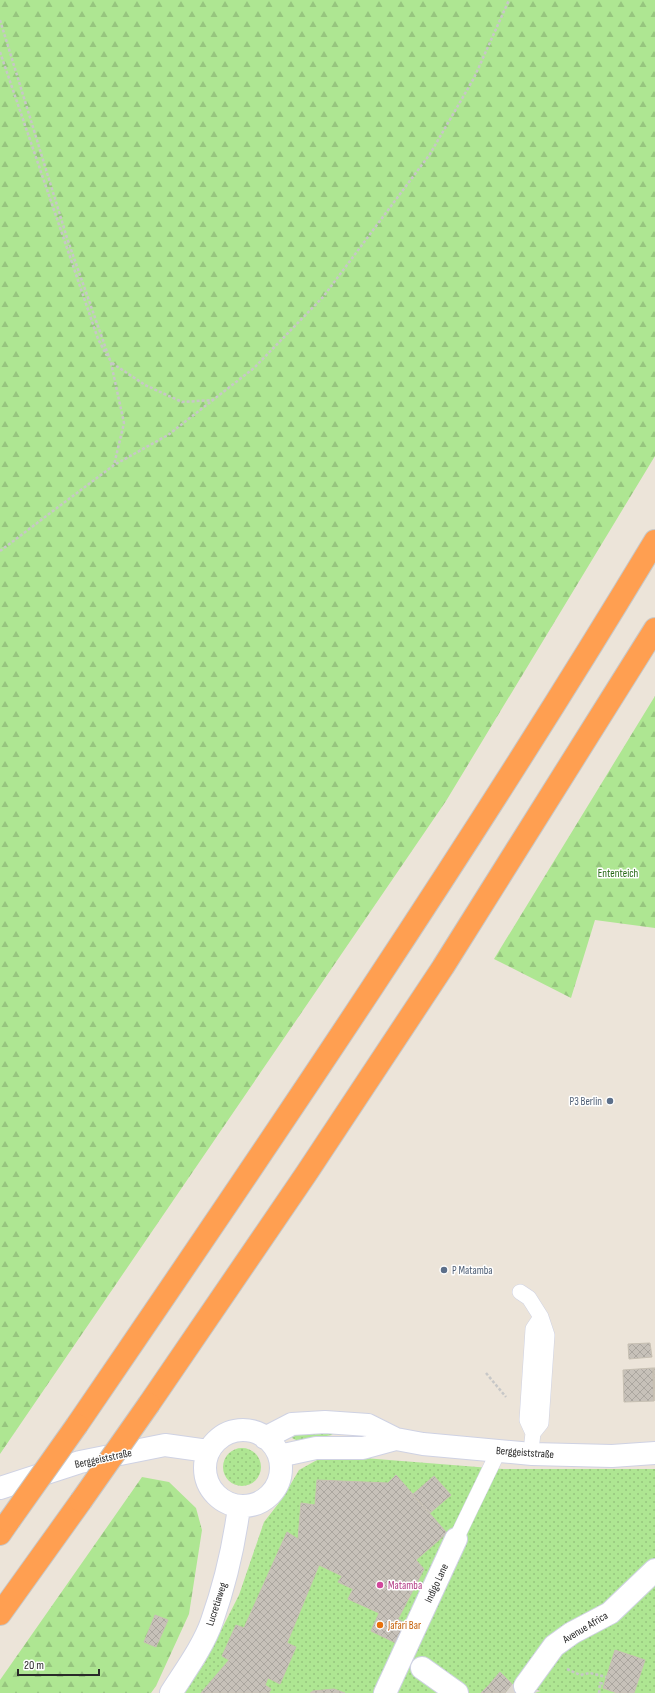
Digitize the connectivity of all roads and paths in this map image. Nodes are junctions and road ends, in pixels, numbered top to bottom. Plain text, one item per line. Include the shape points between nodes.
1 (510, 0) edge
2 (0, 20) edge
3 (0, 52) edge
4 (111, 363) junction
5 (213, 400) junction
6 (114, 465) junction
7 (655, 541) edge
8 (0, 551) edge
9 (655, 630) edge
10 (520, 1292) dead end
11 (486, 1373) dead end
12 (507, 1403) dead end
13 (265, 1438) junction
14 (396, 1439) junction
15 (532, 1444) junction
16 (499, 1450) junction
17 (208, 1451) junction
18 (655, 1453) edge
19 (279, 1456) junction
20 (0, 1488) edge
21 (239, 1507) junction
22 (4, 1527) edge
23 (456, 1539) joint
24 (654, 1573) edge
25 (0, 1614) edge
26 (413, 1661) junction
27 (564, 1667) dead end
28 (606, 1677) dead end
29 (604, 1684) dead end
30 (525, 1686) dead end
31 (171, 1693) edge
32 (385, 1693) edge
33 (457, 1693) edge
34 (599, 1693) edge

1 - 5 path via 474,78 425,160 323,297 254,368
2 - 4 path via 68,241
3 - 4 path via 98,339
4 - 5 path via 145,385 182,402
4 - 6 path via 124,423
5 - 6 path via 168,435
6 - 8 path
7 - 22 highway, bridge via 398,948 264,1151 77,1425
9 - 25 highway, bridge via 443,967 306,1174 149,1404
10 - 15 lane via 529,1298 547,1335 541,1423
11 - 12 path via 506,1396
13 - 14 street, Berggeiststraße via 292,1424 325,1422 368,1425
13 - 17 street via 245,1430 230,1432
13 - 19 street
14 - 16 street, Berggeiststraße via 423,1444
14 - 19 street, Berggeiststraße via 363,1448 316,1448
15 - 16 street, Berggeiststraße
15 - 18 street, Berggeiststraße via 612,1456
16 - 23 lane
17 - 20 street, Berggeiststraße via 165,1445 80,1462
17 - 21 street via 204,1466 206,1480 213,1493 225,1502
19 - 21 street via 281,1471 277,1485 268,1497 254,1505
21 - 31 street, Lucretiaweg via 235,1543 212,1622
23 - 26 street, Indigo Lane
24 - 30 street, Avenue Africa via 610,1613 572,1632 554,1646
26 - 32 street, Indigo Lane
26 - 33 street
27 - 28 path via 580,1675 590,1673
29 - 34 path via 600,1683

